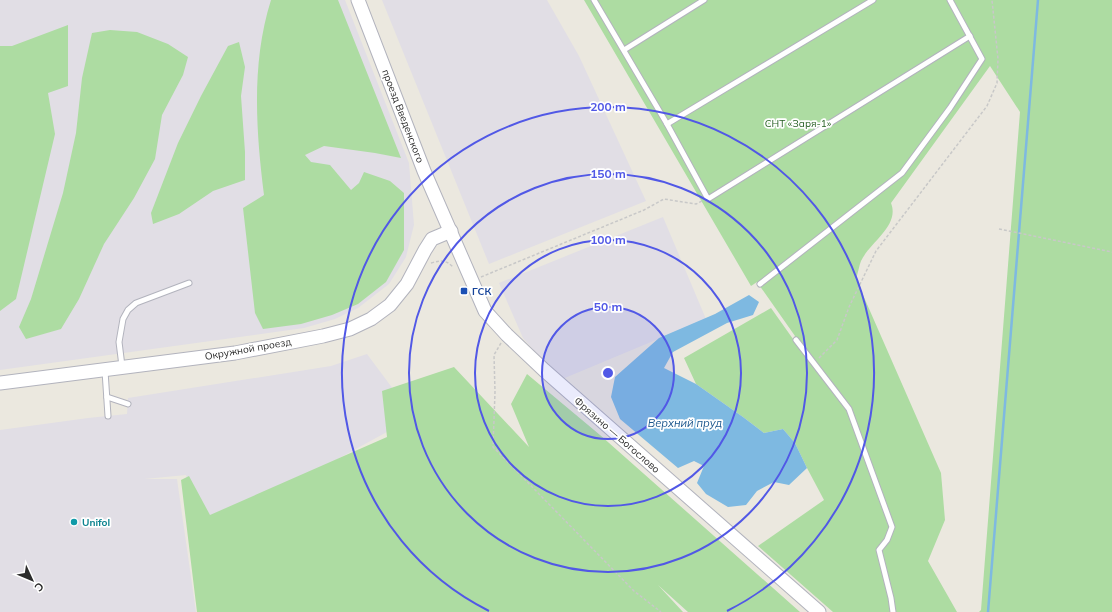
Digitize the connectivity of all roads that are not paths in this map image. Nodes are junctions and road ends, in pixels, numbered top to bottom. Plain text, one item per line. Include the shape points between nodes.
1 (358, 0) edge
2 (594, 0) edge
3 (704, 0) edge
4 (873, 0) edge
5 (950, 0) edge
6 (970, 36) junction
7 (624, 50) junction
8 (668, 124) junction
9 (451, 231) junction
10 (189, 283) dead end
11 (760, 284) dead end
12 (796, 340) dead end
13 (123, 367) junction
14 (105, 370) junction
15 (0, 383) edge
16 (107, 397) junction
17 (128, 404) dead end
18 (108, 416) dead end
19 (819, 612) edge
20 (892, 612) edge

1 - 9 street, проезд Введенского via 424,171
2 - 7 lane
3 - 7 lane
4 - 8 lane
5 - 6 lane
6 - 8 lane via 708,199
6 - 11 lane via 982,59 902,173
7 - 8 lane
9 - 13 street, Окружной проезд via 432,240 407,284 390,305 371,319 350,329 235,353
9 - 19 street, Фрязино — Богослово via 485,311 507,335 550,376
10 - 13 lane via 136,303 128,310 123,319 119,342
12 - 20 lane via 849,409 892,526 887,540 879,550
13 - 14 street, Окружной проезд
14 - 15 street, Окружной проезд
14 - 16 lane
16 - 17 lane
16 - 18 lane

